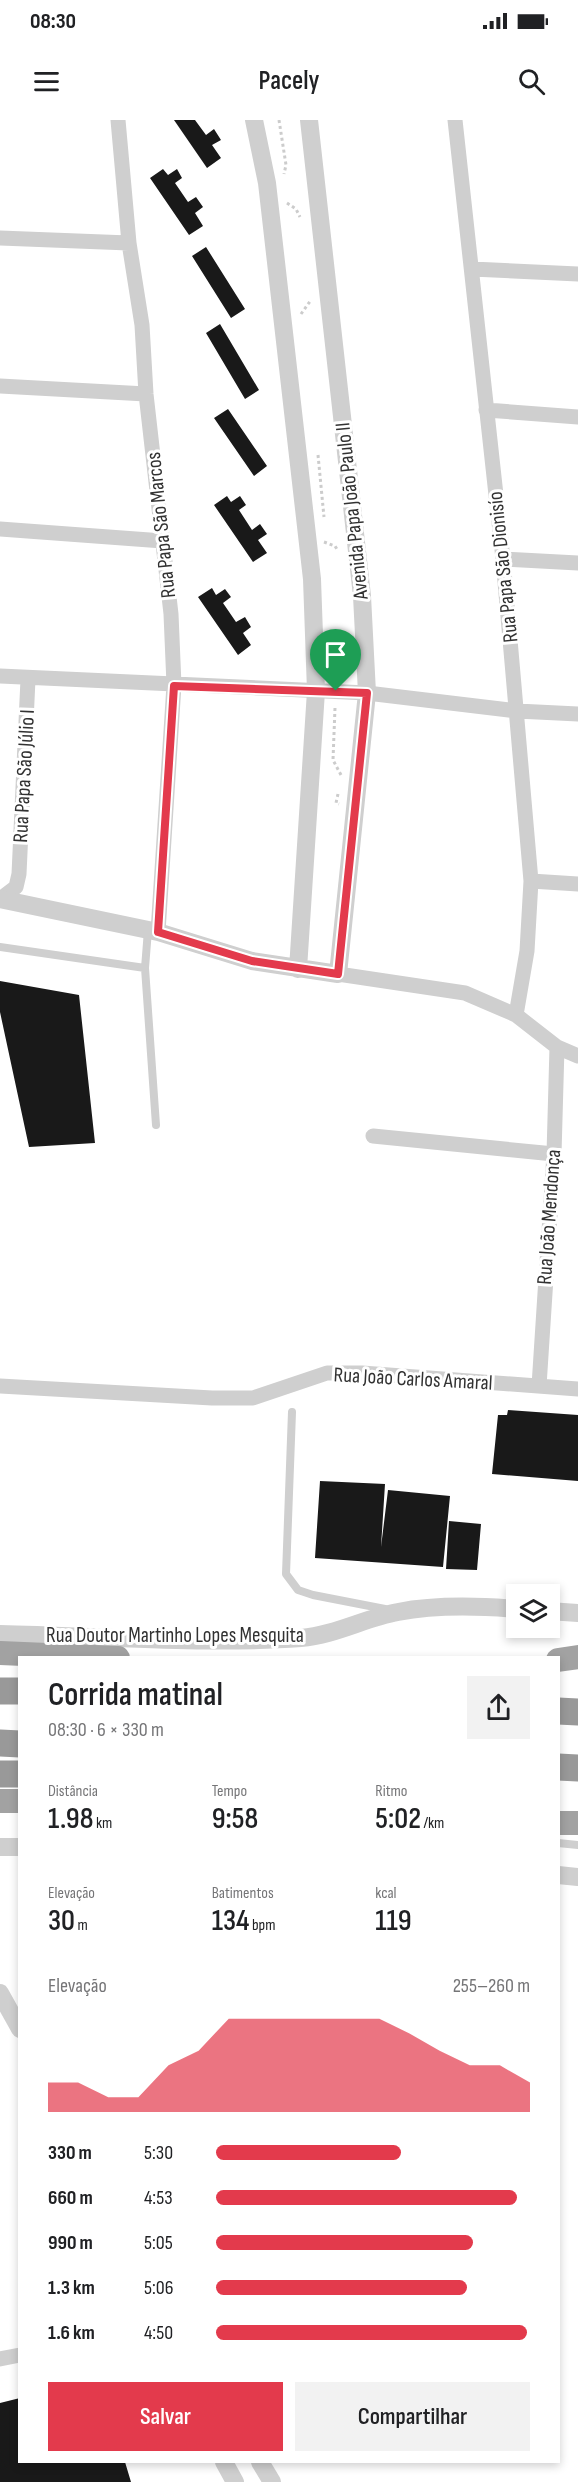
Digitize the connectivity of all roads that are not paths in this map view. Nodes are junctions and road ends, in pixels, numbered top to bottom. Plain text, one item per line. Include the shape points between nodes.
1 (118, 120) edge
2 (254, 120) edge
3 (309, 120) edge
4 (455, 120) edge
5 (0, 238) edge
6 (129, 243) junction
7 (472, 269) junction
8 (578, 274) edge
9 (0, 386) edge
10 (146, 394) junction
11 (486, 410) junction
12 (578, 417) edge
13 (0, 529) edge
14 (163, 541) junction
15 (502, 558) junction
16 (578, 563) edge
17 (0, 676) edge
18 (28, 679) junction
19 (174, 686) junction
20 (316, 691) junction
21 (367, 693) junction
22 (517, 711) junction
23 (578, 714) edge
24 (19, 874) junction
25 (531, 881) junction
26 (578, 884) edge
27 (0, 899) edge
28 (32, 906) junction
29 (153, 931) junction
30 (0, 946) edge
31 (145, 968) junction
32 (298, 969) junction
33 (338, 974) junction
34 (516, 1015) junction
35 (557, 1047) junction
36 (578, 1056) edge
37 (156, 1125) dead end
38 (374, 1136) dead end
39 (554, 1154) junction
40 (0, 1386) edge
41 (538, 1386) junction
42 (578, 1389) edge
43 (291, 1412) dead end
44 (506, 1608) edge
45 (398, 1612) junction
46 (560, 1612) edge
47 (578, 1613) edge
48 (0, 1634) edge
49 (0, 1653) edge
50 (71, 1656) edge
51 (578, 1658) edge
52 (560, 1660) edge
53 (560, 1672) edge
54 (578, 1673) edge
55 (0, 1691) edge
56 (18, 1691) edge
57 (560, 1711) edge
58 (578, 1712) edge
59 (0, 1743) edge
60 (18, 1744) edge
61 (560, 1767) edge
62 (578, 1768) edge
63 (0, 1774) edge
64 (18, 1774) edge
65 (0, 1801) edge
66 (18, 1801) edge
67 (560, 1823) edge
68 (578, 1824) edge
69 (560, 1843) edge
70 (578, 1845) edge
71 (0, 1846) edge
72 (18, 1847) edge
73 (560, 1875) edge
74 (578, 1877) edge
75 (0, 1993) edge
76 (18, 2025) edge
77 (18, 2355) edge
78 (0, 2359) edge
79 (225, 2463) edge
80 (261, 2463) edge
81 (235, 2482) edge
82 (272, 2482) edge

1 - 6 street, Rua Papa São Marcos
2 - 20 street via 268,195 312,579
3 - 21 street, Avenida Papa João Paulo II via 362,596
4 - 7 street, Rua Papa São Dionisío
5 - 6 street
6 - 10 street, Rua Papa São Marcos via 142,325
7 - 8 street
7 - 11 street, Rua Papa São Dionisío
9 - 10 street
10 - 14 street, Rua Papa São Marcos
11 - 12 street
11 - 15 street, Rua Papa São Dionisío
13 - 14 street
14 - 19 street, Rua Papa São Marcos
15 - 16 street
15 - 22 street, Rua Papa São Dionisío
17 - 18 street
18 - 19 street
18 - 24 street, Rua Papa São Júlio I
19 - 20 street
19 - 29 street, Rua Papa São Marcos
20 - 21 street
20 - 32 street
21 - 22 street
21 - 33 street, Avenida Papa João Paulo II
22 - 23 street
22 - 25 street, Rua Papa São Dionisío
24 - 27 street, Rua Papa São Júlio I via 16,887
24 - 28 street, Rua Papa São Júlio I via 22,890
25 - 26 street
25 - 34 street, Rua Papa São Dionisío via 527,951
27 - 28 street
28 - 29 street
29 - 31 lane
29 - 32 street via 252,961
30 - 31 lane
31 - 37 lane
32 - 33 street
33 - 34 street via 465,993
34 - 35 street
35 - 36 street
35 - 39 street, Rua João Mendonça
38 - 39 street
39 - 41 street, Rua João Mendonça
40 - 41 street, Rua João Carlos Amaral via 253,1398 327,1373
41 - 42 street, Rua João Carlos Amaral
43 - 45 lane via 286,1574 298,1590
44 - 45 street, Rua Doutor Martinho Lopes Mesquita
45 - 48 street, Rua Doutor Martinho Lopes Mesquita via 303,1638
46 - 47 street
49 - 50 highway
51 - 52 highway
53 - 54 highway
55 - 56 highway
57 - 58 highway
59 - 60 highway
61 - 62 highway
63 - 64 highway
65 - 66 highway
67 - 68 highway
69 - 70 lane
71 - 72 street
73 - 74 street
75 - 76 street
77 - 78 street
79 - 81 street
80 - 82 street

